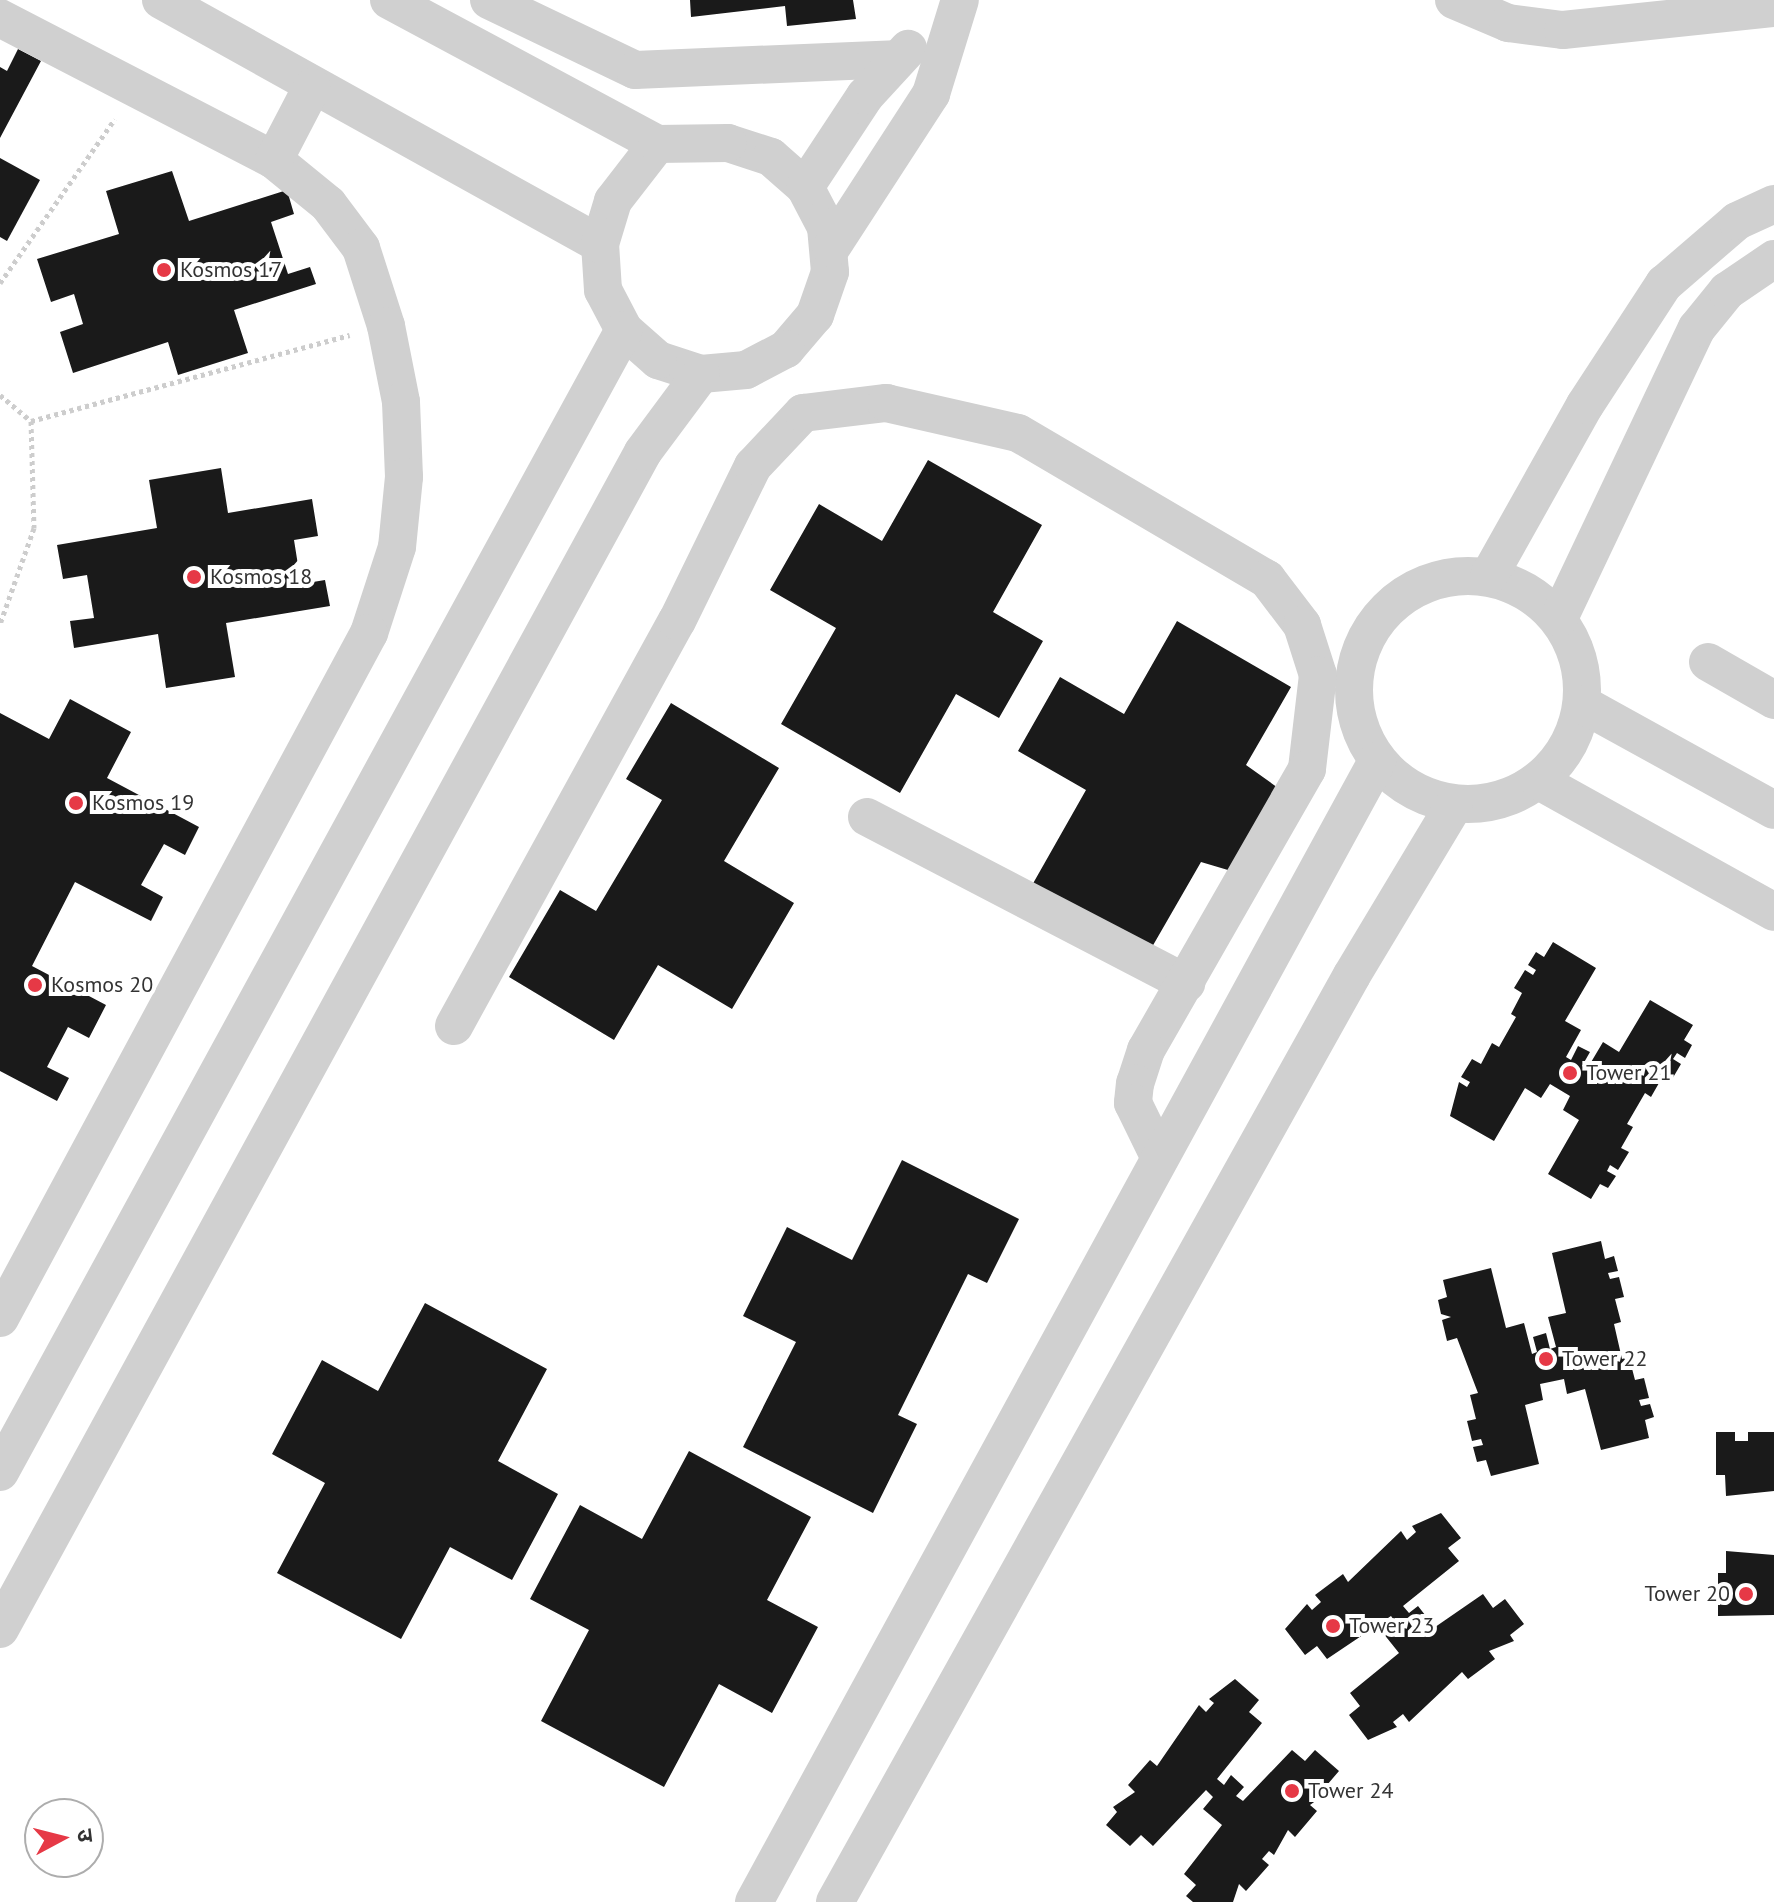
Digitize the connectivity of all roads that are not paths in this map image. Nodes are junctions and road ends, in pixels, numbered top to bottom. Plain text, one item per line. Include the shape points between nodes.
1 (161, 0) edge
2 (389, 0) edge
3 (489, 0) edge
4 (960, 0) edge
5 (1454, 0) edge
6 (1774, 8) edge
7 (0, 18) edge
8 (942, 43) junction
9 (895, 59) junction
10 (312, 87) junction
11 (657, 144) junction
12 (274, 160) junction
13 (805, 187) junction
14 (1774, 204) edge
15 (600, 244) junction
16 (831, 248) junction
17 (1774, 259) edge
18 (624, 330) junction
19 (701, 374) junction
20 (1489, 576) junction
21 (1559, 618) junction
22 (1708, 662) dead end
23 (1774, 700) edge
24 (1582, 704) junction
25 (1377, 761) junction
26 (1539, 781) junction
27 (1454, 805) junction
28 (1774, 810) edge
29 (867, 817) dead end
30 (1774, 912) edge
31 (1186, 983) junction
32 (454, 1026) dead end
33 (1160, 1158) junction
34 (0, 1318) edge
35 (0, 1472) edge
36 (0, 1629) edge
37 (754, 1902) edge
38 (835, 1902) edge

1 - 10 street
2 - 11 street
3 - 9 street via 635,70
4 - 8 street
5 - 6 street via 1508,23 1563,30
7 - 12 street
8 - 9 street via 910,48
8 - 16 street via 931,94
9 - 13 street
10 - 12 street
10 - 15 street
11 - 13 street via 728,143 771,157
11 - 15 street via 613,201
12 - 34 street via 328,204 361,248 386,326 401,402 404,477 397,547 369,633
13 - 16 street
14 - 20 street via 1737,221 1664,284 1585,405
15 - 18 street via 603,290
16 - 19 street via 815,315 786,349 746,370
17 - 21 street via 1727,291 1697,328
18 - 19 street via 658,360
18 - 35 street
19 - 36 street via 643,452
20 - 21 street via 1524,589
20 - 25 street via 1436,578 1396,598 1367,633 1353,676 1356,721
21 - 24 street via 1579,658
22 - 23 street
24 - 26 street via 1568,747
24 - 28 street
25 - 27 street via 1411,791
25 - 33 street
26 - 27 street via 1499,802
26 - 30 street
27 - 38 street via 1352,975
29 - 31 street
31 - 32 street via 1307,769 1318,675 1302,625 1267,579 1018,433 886,403 803,413 753,466 677,621
31 - 33 street via 1146,1050 1135,1083 1133,1103
33 - 37 street

